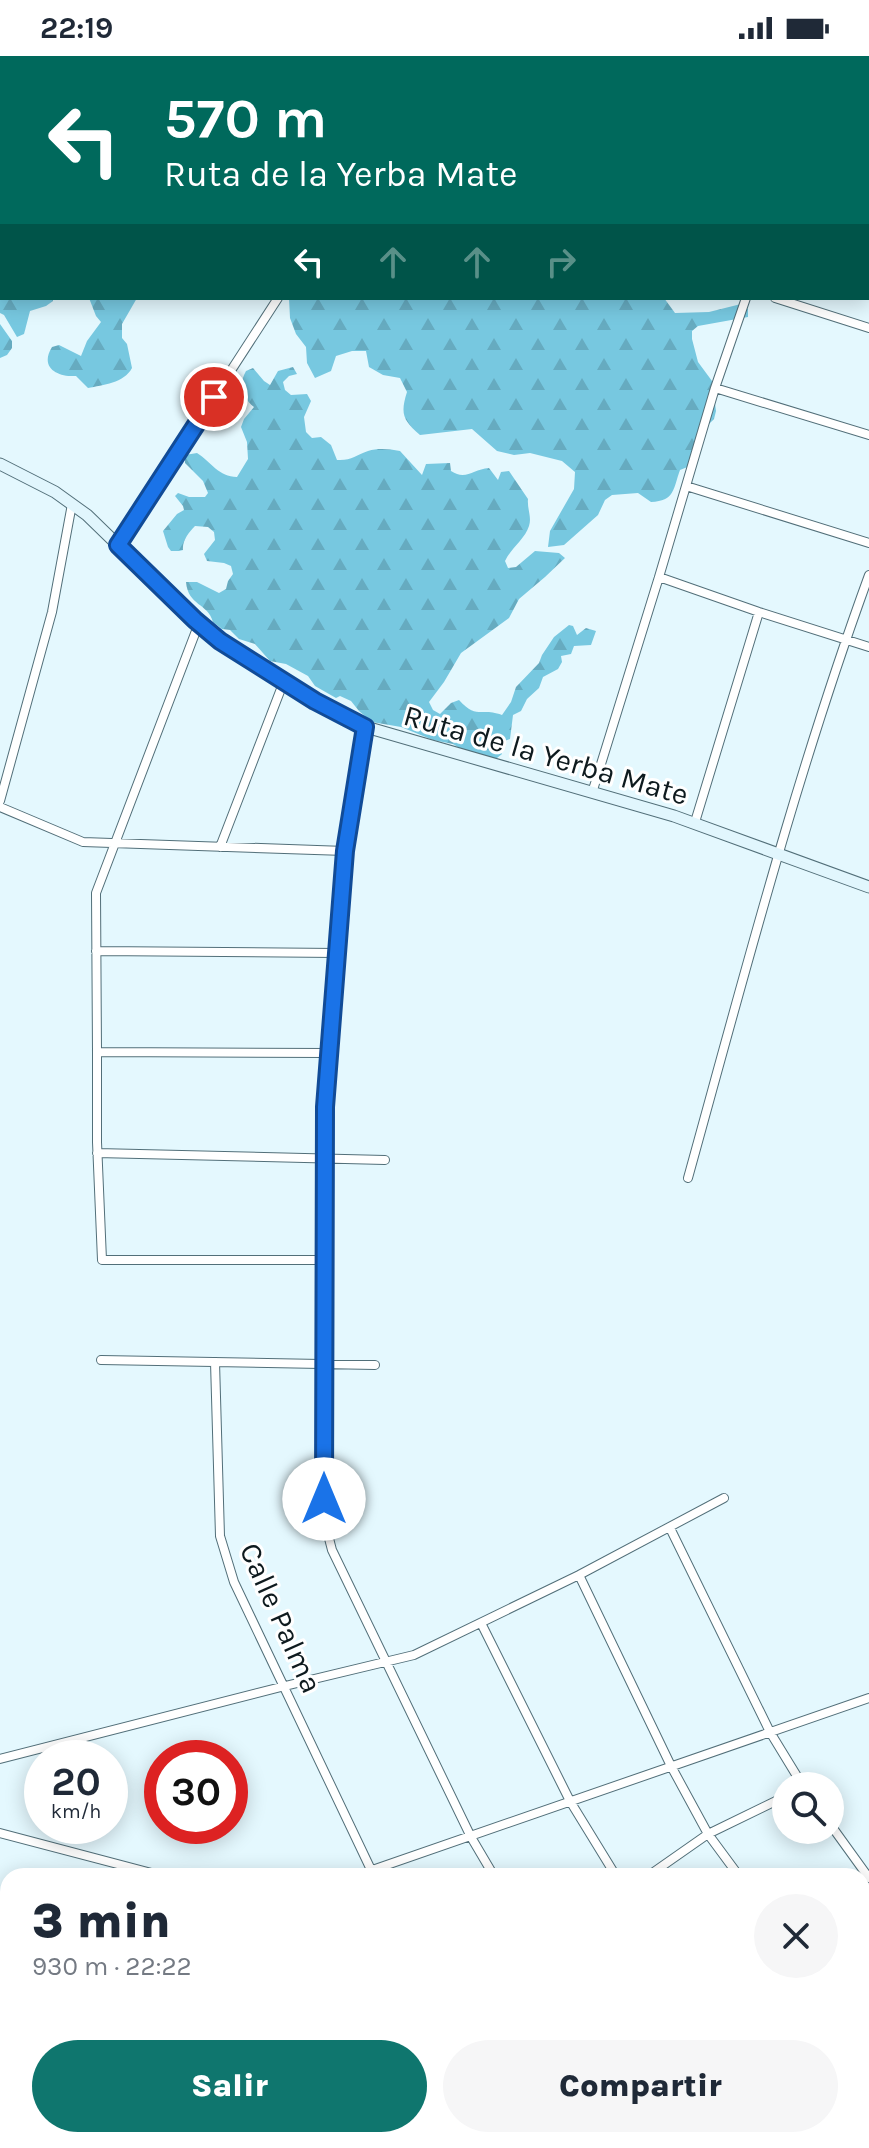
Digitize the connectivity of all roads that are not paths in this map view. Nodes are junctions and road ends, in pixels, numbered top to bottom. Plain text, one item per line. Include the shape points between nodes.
1 (277, 300) edge
2 (745, 300) edge
3 (781, 300) edge
4 (869, 328) edge
5 (715, 388) junction
6 (869, 435) edge
7 (0, 464) edge
8 (686, 486) junction
9 (72, 504) junction
10 (869, 543) edge
11 (118, 545) junction
12 (869, 575) edge
13 (659, 577) junction
14 (759, 612) junction
15 (199, 623) junction
16 (846, 638) junction
17 (869, 647) edge
18 (284, 681) junction
19 (365, 727) junction
20 (592, 793) junction
21 (0, 804) edge
22 (695, 822) junction
23 (113, 843) junction
24 (220, 847) junction
25 (345, 851) junction
26 (779, 852) junction
27 (869, 887) edge
28 (96, 951) junction
29 (337, 953) junction
30 (97, 1052) junction
31 (329, 1053) junction
32 (97, 1153) junction
33 (325, 1159) junction
34 (385, 1160) dead end
35 (688, 1178) dead end
36 (323, 1260) junction
37 (101, 1360) dead end
38 (215, 1362) junction
39 (323, 1364) junction
40 (375, 1365) dead end
41 (724, 1498) dead end
42 (670, 1528) junction
43 (579, 1575) junction
44 (481, 1623) junction
45 (385, 1663) junction
46 (285, 1686) junction
47 (869, 1698) edge
48 (770, 1732) junction
49 (0, 1759) edge
50 (671, 1766) junction
51 (794, 1772) edge
52 (570, 1801) junction
53 (772, 1803) edge
54 (0, 1833) edge
55 (708, 1834) junction
56 (471, 1837) junction
57 (844, 1843) edge
58 (133, 1868) edge
59 (370, 1868) edge
60 (389, 1868) edge
61 (489, 1868) edge
62 (611, 1868) edge
63 (659, 1868) edge
64 (733, 1868) edge
65 (862, 1868) edge

1 - 11 street
2 - 5 street
3 - 4 street
5 - 6 street
5 - 8 street
7 - 9 main road, Ruta de la Yerba Mate
8 - 10 street
8 - 13 street
9 - 11 main road, Ruta de la Yerba Mate
9 - 21 street via 52,612
11 - 15 main road, Ruta de la Yerba Mate
12 - 16 street
13 - 14 street
13 - 20 street
14 - 16 street
14 - 22 street
15 - 18 main road, Ruta de la Yerba Mate
15 - 23 street
16 - 17 street
16 - 26 street
18 - 19 main road, Ruta de la Yerba Mate
18 - 24 street
19 - 20 main road, Ruta de la Yerba Mate
19 - 25 street
20 - 22 main road, Ruta de la Yerba Mate
21 - 23 street via 83,842
22 - 26 main road, Ruta de la Yerba Mate
23 - 24 street
23 - 28 street via 96,893
24 - 25 street
25 - 29 street
26 - 27 main road, Ruta de la Yerba Mate
26 - 35 street
28 - 29 street
28 - 30 street
29 - 31 street
30 - 31 street
30 - 32 street
31 - 33 street
32 - 33 street
32 - 36 street via 102,1260
33 - 34 street
33 - 36 street
36 - 39 street
37 - 38 street
38 - 39 street
38 - 46 street, Calle Palma via 220,1536 234,1582
39 - 40 street
39 - 45 street via 325,1523 332,1550
41 - 42 street
42 - 43 street
42 - 48 street
43 - 44 street
43 - 50 street
44 - 45 street
44 - 52 street
45 - 46 street
45 - 56 street
46 - 49 street
46 - 59 street, Calle Palma
47 - 48 street
48 - 50 street
48 - 51 street
50 - 52 street
50 - 55 street
52 - 56 street
52 - 62 street
53 - 55 street
54 - 58 street
55 - 63 street
55 - 64 street
56 - 60 street
56 - 61 street
57 - 65 street

